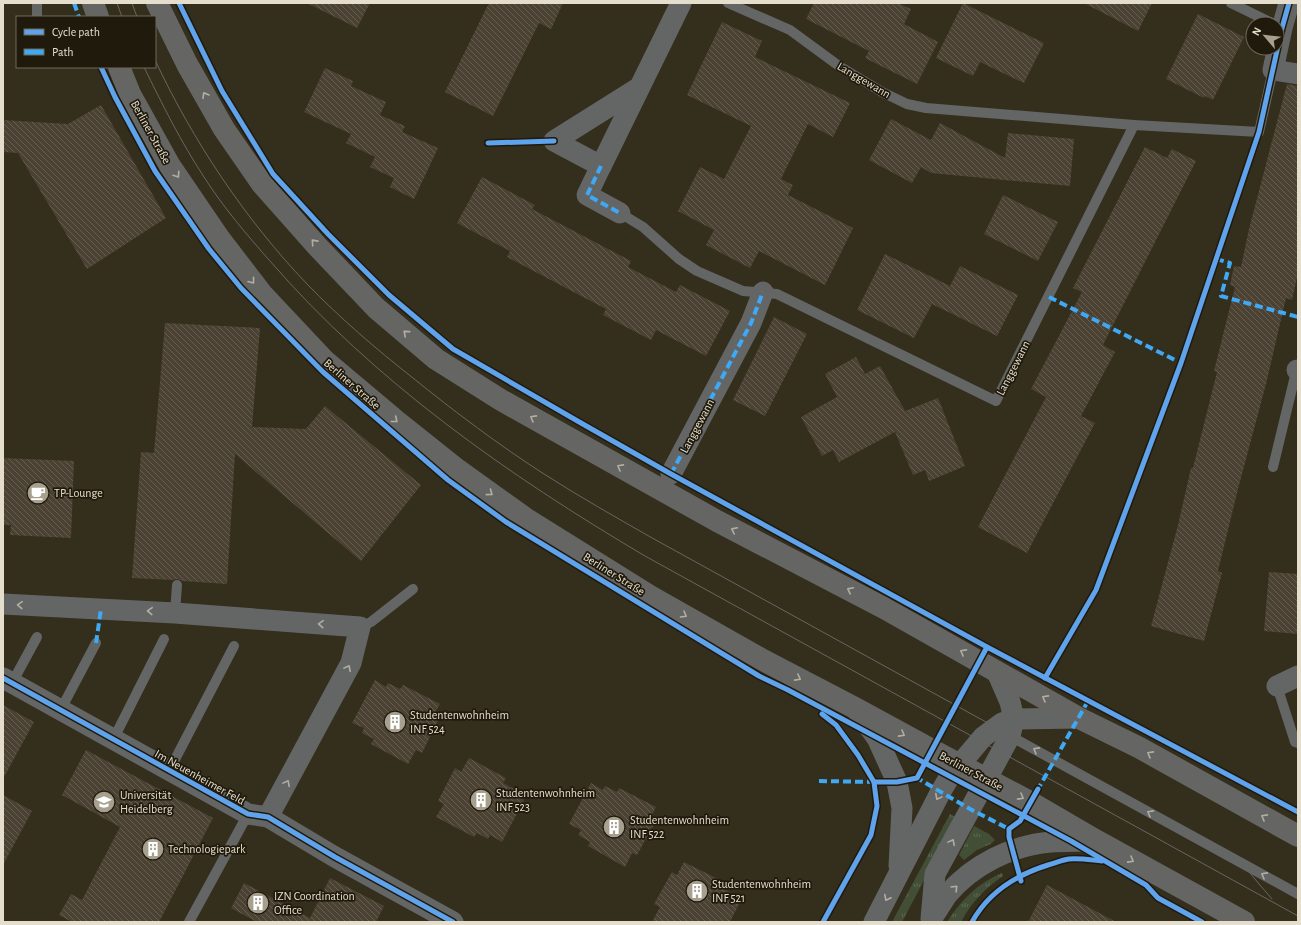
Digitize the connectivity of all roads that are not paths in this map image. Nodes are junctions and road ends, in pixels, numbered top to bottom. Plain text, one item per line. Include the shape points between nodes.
1 (38, 3) edge
2 (93, 3) edge
3 (157, 3) edge
4 (681, 3) edge
5 (728, 3) edge
6 (1232, 3) edge
7 (1289, 3) edge
8 (37, 16) edge
9 (98, 16) edge
10 (1258, 16) edge
11 (1283, 16) edge
12 (1275, 56) edge
13 (119, 68) edge
14 (1273, 70) junction
15 (1298, 74) edge
16 (640, 86) junction
17 (1134, 125) junction
18 (601, 166) junction
19 (620, 213) joint
20 (763, 292) junction
21 (1298, 368) edge
22 (1273, 467) dead end
23 (671, 474) dead end
24 (177, 584) dead end
25 (413, 589) dead end
26 (3, 604) edge
27 (175, 613) junction
28 (360, 627) junction
29 (37, 637) dead end
30 (164, 639) dead end
31 (96, 643) dead end
32 (234, 646) dead end
33 (997, 672) junction
34 (1298, 676) edge
35 (8, 681) edge
36 (1277, 686) joint
37 (855, 708) junction
38 (60, 711) junction
39 (1079, 718) junction
40 (1012, 728) junction
41 (113, 740) junction
42 (1298, 743) edge
43 (960, 764) junction
44 (169, 771) junction
45 (987, 778) junction
46 (258, 816) junction
47 (1298, 836) edge
48 (1097, 841) junction
49 (899, 874) junction
50 (1298, 894) edge
51 (930, 920) edge
52 (189, 922) edge
53 (453, 922) edge
54 (874, 922) edge
55 (1244, 922) edge

1 - 8 lane
2 - 9 main road
33 -> 3 main road via 884,608 717,521 501,400 436,359 376,308 262,184 224,129 187,64
4 - 16 street, Langgewann
5 - 17 lane, Langgewann via 790,30 839,66 907,104 926,108
6 - 10 lane
7 - 11 street
12 - 14 street
13 -> 37 main road, Berliner Straße via 130,94 170,166 219,238 262,294 325,361 458,470 525,518 650,596
14 - 15 street
14 - 17 lane, Langgewann via 1259,132
16 - 18 street, Langgewann
16 - 18 street via 554,142
17 - 20 lane, Langgewann via 996,401 777,294
18 - 19 street, Langgewann via 586,195
19 - 20 lane, Langgewann via 643,227 679,259 698,271 743,291
20 - 23 street, Langgewann via 750,323
21 - 22 lane
24 - 27 lane
25 - 28 lane
27 -> 26 street
28 -> 27 street
46 -> 28 street via 351,663
29 - 35 lane
30 - 41 lane
31 - 38 lane
32 - 44 lane
39 -> 33 main road
33 - 40 street via 1010,702
34 - 36 street
35 - 38 street, Im Neuenheimer Feld
36 - 42 lane via 1295,742
37 -> 43 main road, Berliner Straße
37 - 49 street via 877,738 897,782 902,808
38 - 41 street, Im Neuenheimer Feld
39 - 40 street
47 -> 39 main road via 1140,748
40 - 43 street via 1002,723 983,737
40 - 45 street
50 -> 40 lane
41 - 44 street, Im Neuenheimer Feld
43 - 45 main road, Berliner Straße
43 -> 49 street via 940,793
44 - 46 street, Im Neuenheimer Feld
45 -> 48 main road, Berliner Straße
51 -> 45 street via 935,874
46 - 52 lane
46 - 53 street, Im Neuenheimer Feld
51 -> 48 street via 962,880 983,864 1004,853 1050,842
48 -> 55 main road, Berliner Straße
49 -> 54 street

